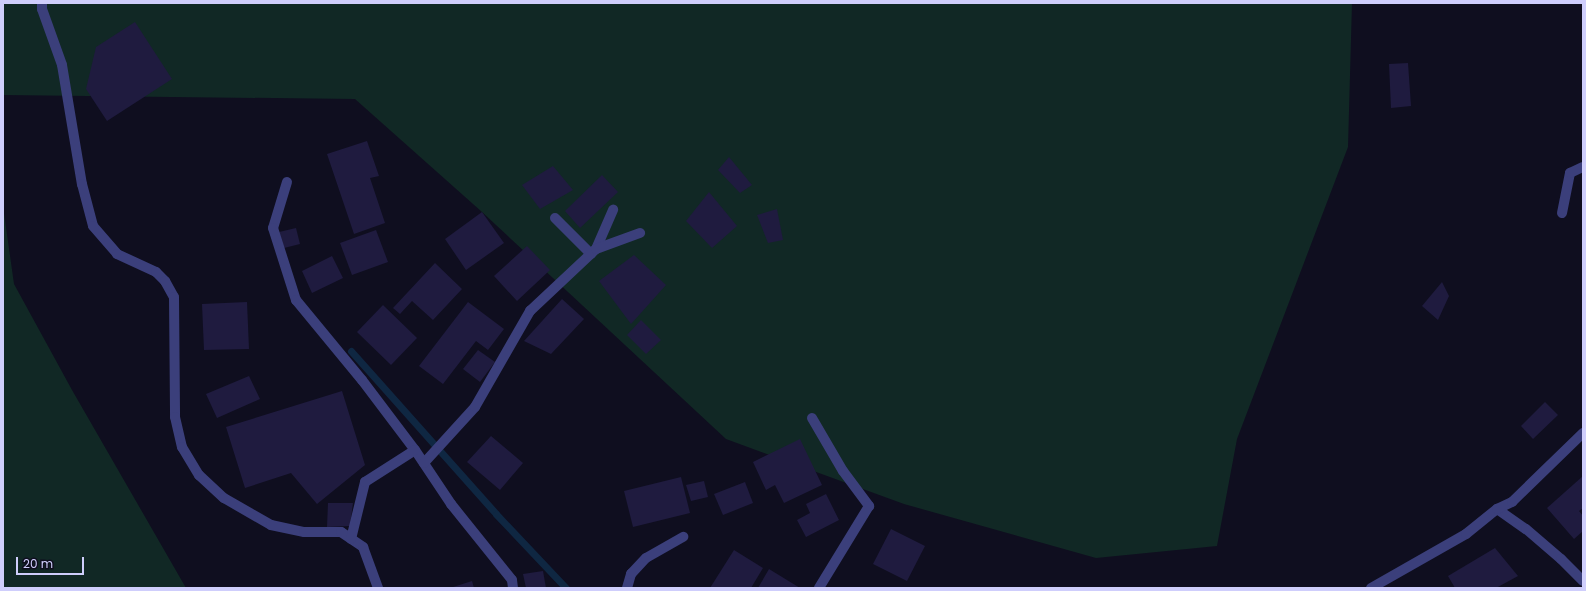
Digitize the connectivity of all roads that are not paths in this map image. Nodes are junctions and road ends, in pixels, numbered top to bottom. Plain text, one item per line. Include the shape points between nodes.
1 (42, 3) edge
2 (1583, 167) edge
3 (287, 182) dead end
4 (613, 210) dead end
5 (1562, 213) dead end
6 (555, 218) dead end
7 (640, 233) dead end
8 (593, 251) junction
9 (812, 418) dead end
10 (1583, 433) edge
11 (415, 450) junction
12 (424, 463) junction
13 (1497, 509) junction
14 (683, 537) dead end
15 (351, 539) junction
16 (1583, 581) edge
17 (378, 588) edge
18 (513, 588) edge
19 (627, 588) edge
20 (819, 588) edge
21 (1371, 588) edge

1 - 15 street via 62,65 82,184 93,226 116,254 156,272 165,281 174,297 175,417 182,447 199,475 224,498 271,525 304,532 341,532
2 - 5 street via 1570,173
3 - 11 street via 273,228 296,300
4 - 8 street
6 - 8 street
7 - 8 street
8 - 12 street via 530,311 474,407
9 - 20 street via 843,471 869,506
10 - 13 street via 1512,502
11 - 12 street
11 - 15 street via 365,482
12 - 18 street via 451,504 512,580
13 - 16 street via 1526,529
13 - 21 street via 1466,534
14 - 19 street via 646,558 631,574
15 - 17 street via 363,547

